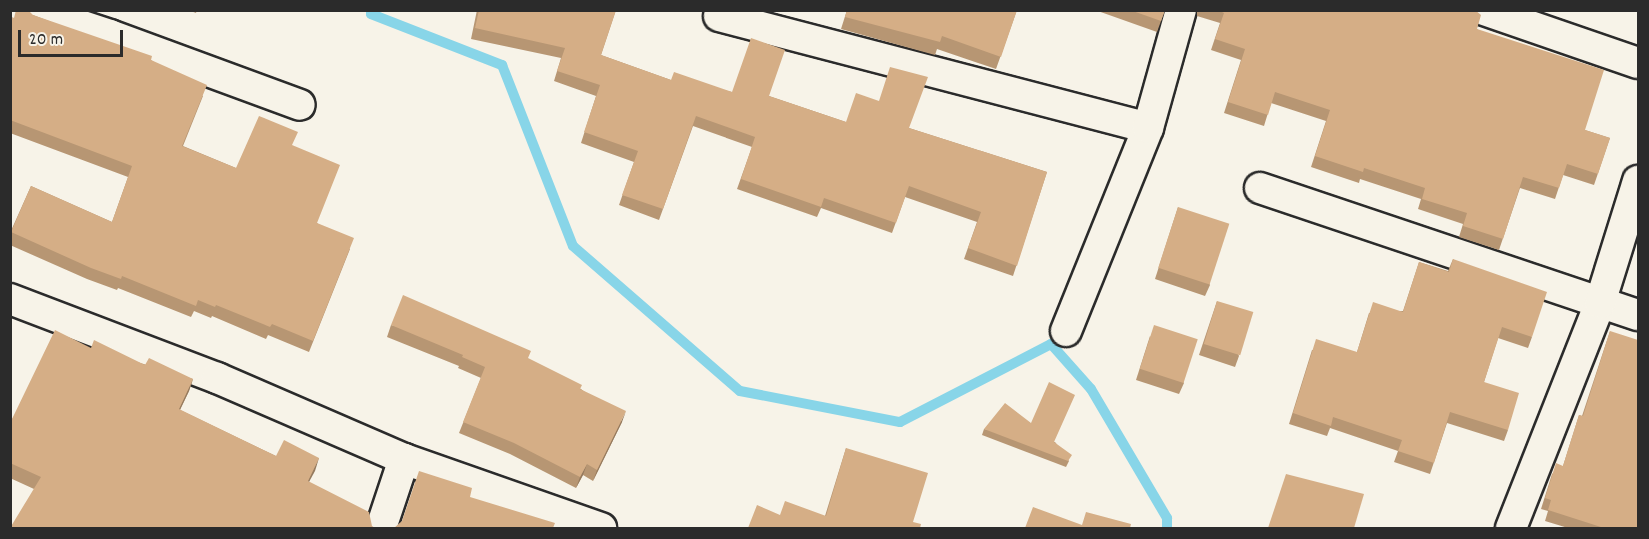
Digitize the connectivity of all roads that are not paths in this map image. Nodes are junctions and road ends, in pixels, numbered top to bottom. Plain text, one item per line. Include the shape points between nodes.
1 (34, 10) edge
2 (1181, 10) edge
3 (1484, 10) edge
4 (719, 16) dead end
5 (1638, 63) edge
6 (300, 105) dead end
7 (1148, 128) junction
8 (1638, 181) edge
9 (1260, 188) dead end
10 (10, 299) edge
11 (1599, 303) junction
12 (1638, 315) edge
13 (1066, 331) dead end
14 (404, 459) junction
15 (381, 528) edge
16 (601, 528) edge
17 (1511, 528) edge

1 - 6 street
2 - 7 street
3 - 5 street
4 - 7 street
7 - 13 street
8 - 11 street
9 - 11 street
10 - 14 street via 217,378
11 - 12 street
11 - 17 street
14 - 15 street
14 - 16 street

